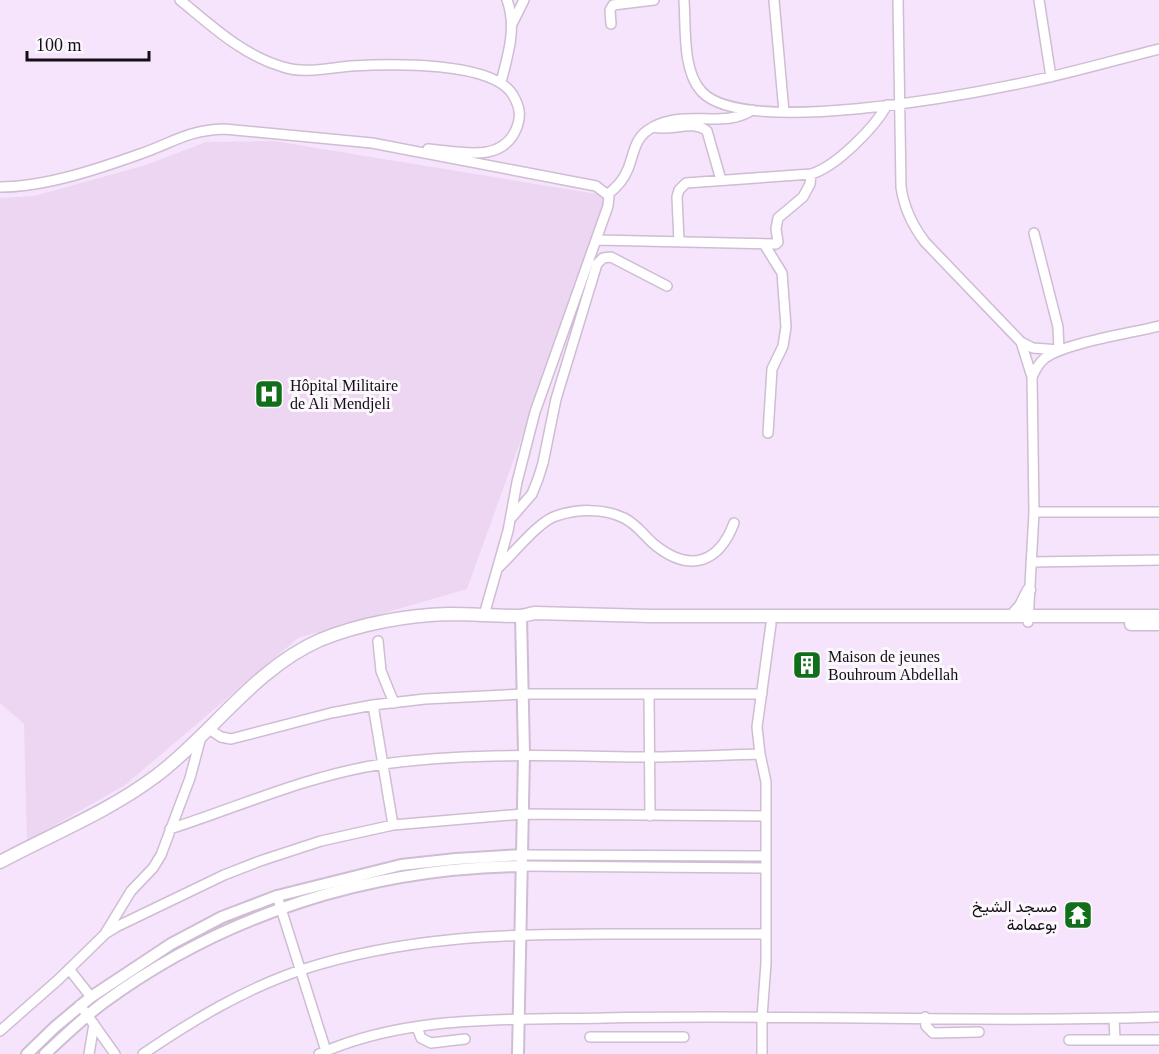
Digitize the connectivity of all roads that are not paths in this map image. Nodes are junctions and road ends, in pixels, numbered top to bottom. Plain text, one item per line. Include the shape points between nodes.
1 (180, 0) edge
2 (507, 0) edge
3 (524, 0) edge
4 (654, 0) edge
5 (684, 0) edge
6 (774, 0) edge
7 (898, 0) edge
8 (1040, 0) edge
9 (512, 24) junction
10 (611, 24) dead end
11 (1159, 49) edge
12 (1051, 77) junction
13 (501, 82) junction
14 (900, 103) junction
15 (887, 105) junction
16 (752, 110) junction
17 (784, 112) junction
18 (653, 127) junction
19 (402, 148) junction
20 (811, 174) junction
21 (721, 180) junction
22 (0, 187) edge
23 (608, 194) junction
24 (1034, 233) dead end
25 (598, 240) junction
26 (679, 242) junction
27 (764, 243) junction
28 (667, 286) dead end
29 (1159, 326) edge
30 (1021, 342) junction
31 (1059, 350) junction
32 (1032, 377) junction
33 (768, 433) dead end
34 (1034, 512) junction
35 (1159, 512) edge
36 (510, 519) junction
37 (734, 523) dead end
38 (1159, 560) edge
39 (1031, 562) junction
40 (498, 568) junction
41 (1029, 590) junction
42 (484, 615) junction
43 (1013, 615) junction
44 (521, 616) junction
45 (1159, 616) edge
46 (1028, 619) junction
47 (771, 624) junction
48 (1159, 624) edge
49 (378, 641) dead end
50 (523, 694) junction
51 (649, 694) junction
52 (762, 694) junction
53 (394, 703) junction
54 (373, 705) junction
55 (205, 732) junction
56 (760, 753) junction
57 (524, 754) junction
58 (649, 757) junction
59 (383, 764) junction
60 (523, 814) junction
61 (650, 816) junction
62 (766, 816) junction
63 (393, 825) junction
64 (170, 829) junction
65 (765, 856) junction
66 (522, 860) junction
67 (0, 861) edge
68 (765, 868) junction
69 (277, 896) junction
70 (281, 908) junction
71 (105, 934) junction
72 (520, 934) junction
73 (765, 934) junction
74 (69, 969) junction
75 (302, 970) junction
76 (92, 997) junction
77 (80, 1005) junction
78 (634, 1017) junction
79 (762, 1017) junction
80 (925, 1017) junction
81 (1159, 1017) edge
82 (1114, 1018) junction
83 (91, 1019) junction
84 (518, 1019) junction
85 (417, 1027) junction
86 (0, 1031) edge
87 (979, 1032) dead end
88 (634, 1036) junction
89 (590, 1037) dead end
90 (684, 1037) dead end
91 (465, 1039) dead end
92 (1069, 1040) dead end
93 (1115, 1040) junction
94 (1159, 1040) edge
95 (322, 1052) edge
96 (27, 1054) edge
97 (45, 1054) edge
98 (89, 1054) edge
99 (115, 1054) edge
100 (143, 1054) edge
101 (518, 1054) edge
102 (762, 1054) edge

1 - 13 street via 227,39 283,68 395,64 456,69
2 - 9 street
3 - 9 street
4 - 10 street via 615,4 610,10
5 - 16 street via 688,64 697,86 721,104
6 - 17 street
7 - 14 street
8 - 12 street
9 - 13 street
11 - 12 street
12 - 14 street
13 - 19 street via 519,106 514,135 505,145 490,152 469,153
14 - 15 street
14 - 30 street via 901,187 909,217 925,242
15 - 17 street
15 - 20 street via 866,133 829,165
16 - 17 street
16 - 18 street via 729,119 694,117
18 - 21 street via 663,130 687,126 707,131
18 - 23 street via 642,135 628,169
19 - 22 street via 212,129 182,135 143,153 52,180 24,187
19 - 23 street via 596,186
20 - 21 street
20 - 27 street via 802,196 778,218 778,242
21 - 26 street via 686,183 679,190
23 - 25 street
24 - 31 street via 1058,327
25 - 26 street
25 - 36 street via 535,412
26 - 27 street
27 - 33 street via 782,273 786,327 783,346 772,369
28 - 36 street via 611,257 597,264 556,399 538,479 532,494
29 - 31 street
30 - 31 street via 1033,348
30 - 32 street
31 - 32 street via 1044,358
32 - 34 street
34 - 35 street
34 - 39 street
36 - 40 street
37 - 40 street via 717,552 701,561 689,561 654,544 622,517 592,510 555,516 536,529
38 - 39 street
39 - 41 street
40 - 42 street
41 - 43 main road
41 - 46 street
42 - 44 main road
42 - 55 main road via 405,619 321,640 274,668
43 - 44 main road
43 - 46 main road
44 - 47 main road via 538,621
44 - 50 street
45 - 46 main road
46 - 47 main road
46 - 48 main road
47 - 52 street
49 - 53 street via 381,671
50 - 51 street
50 - 53 street
50 - 57 street
51 - 52 street
51 - 58 street
52 - 56 street via 757,721
53 - 54 street
54 - 55 street via 231,739
54 - 59 street
55 - 64 street
55 - 67 main road via 125,798
56 - 58 street
56 - 62 street via 766,782
57 - 58 street
57 - 59 street
57 - 60 street
58 - 61 street
59 - 63 street
59 - 64 street via 302,782
60 - 61 street
60 - 63 street
60 - 66 street
61 - 62 street
62 - 65 street
63 - 71 street via 289,851 224,875
64 - 71 street via 156,864 130,891
65 - 66 street
65 - 68 street
66 - 68 street
66 - 69 street via 456,859 401,865
66 - 70 street via 409,874
66 - 72 street
68 - 73 street
69 - 70 street
69 - 76 street via 222,917 171,944
70 - 75 street
70 - 83 street via 199,943 157,967
71 - 74 street
72 - 73 street
72 - 75 street via 405,944
72 - 84 street
73 - 79 street
74 - 76 street
74 - 86 street
75 - 95 street
75 - 100 street via 240,996
76 - 77 street
77 - 83 street
77 - 96 street
78 - 79 street
78 - 84 street
78 - 88 street
79 - 80 street
79 - 102 street
80 - 82 street
80 - 87 street via 928,1029 936,1034
81 - 82 street
82 - 93 street
83 - 97 street
83 - 98 street
83 - 99 street
84 - 85 street
84 - 101 street
85 - 91 street via 421,1038 428,1042
85 - 95 street
88 - 89 street
88 - 90 street
92 - 93 street
93 - 94 street

